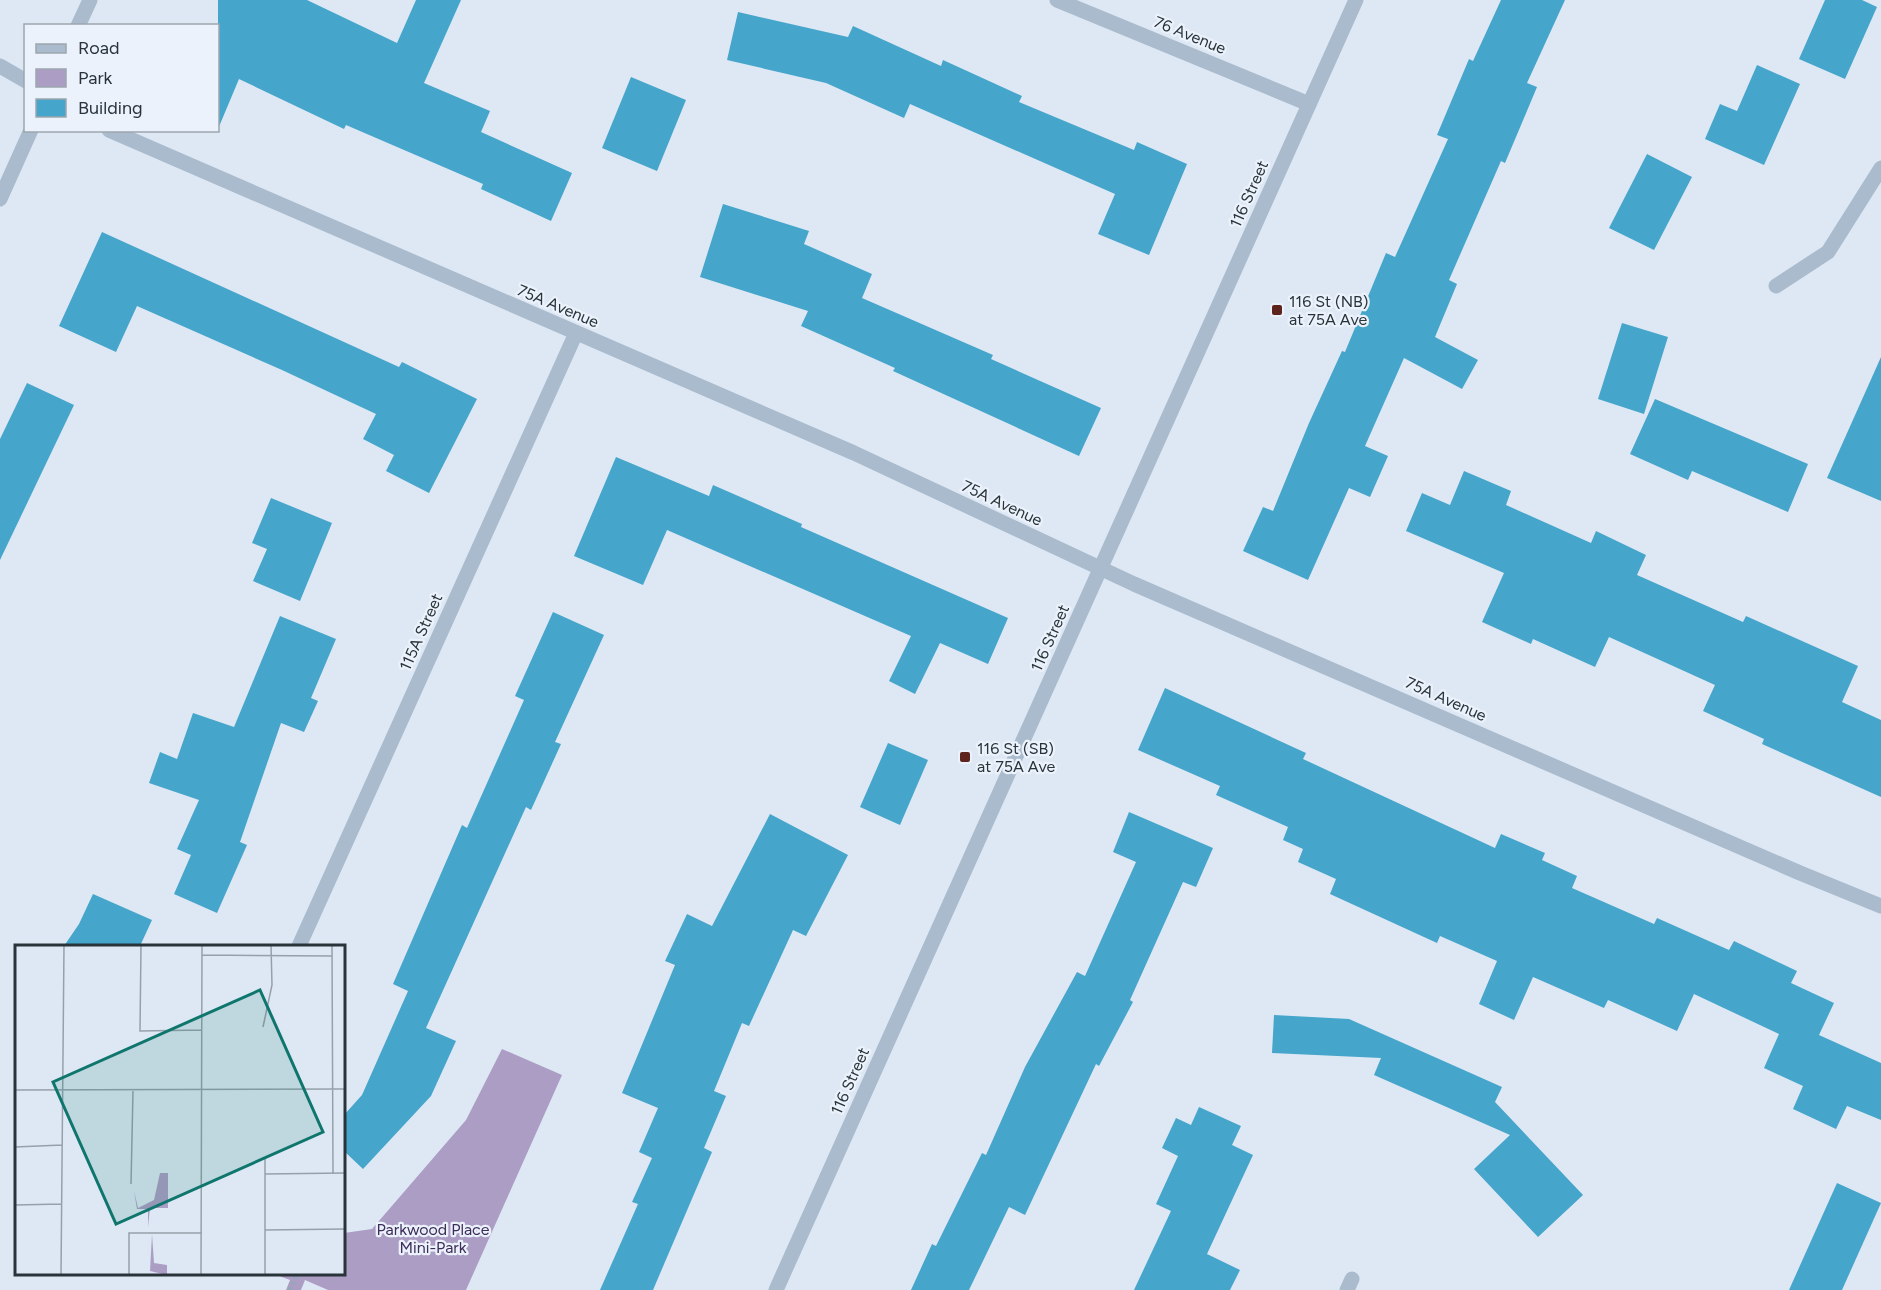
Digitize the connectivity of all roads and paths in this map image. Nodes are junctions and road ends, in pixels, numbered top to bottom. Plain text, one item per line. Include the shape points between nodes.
1 (90, 0) edge
2 (1058, 0) edge
3 (1356, 0) edge
4 (79, 24) edge
5 (0, 66) edge
6 (24, 80) edge
7 (1309, 104) junction
8 (30, 132) edge
9 (115, 132) edge
10 (1881, 168) edge
11 (0, 199) edge
12 (1776, 286) dead end
13 (576, 333) junction
14 (1101, 569) junction
15 (1881, 906) edge
16 (299, 945) edge
17 (297, 1275) edge
18 (290, 1290) edge
19 (776, 1290) edge

1 - 4 street
2 - 7 street, 76 Avenue
3 - 7 street, 116 Street
5 - 6 street
7 - 14 street, 116 Street
8 - 11 street
9 - 13 street, 75A Avenue
10 - 12 street via 1828,252
13 - 14 street, 75A Avenue via 854,453
13 - 16 street, 115A Street
14 - 15 street, 75A Avenue
14 - 19 street, 116 Street
17 - 18 path

